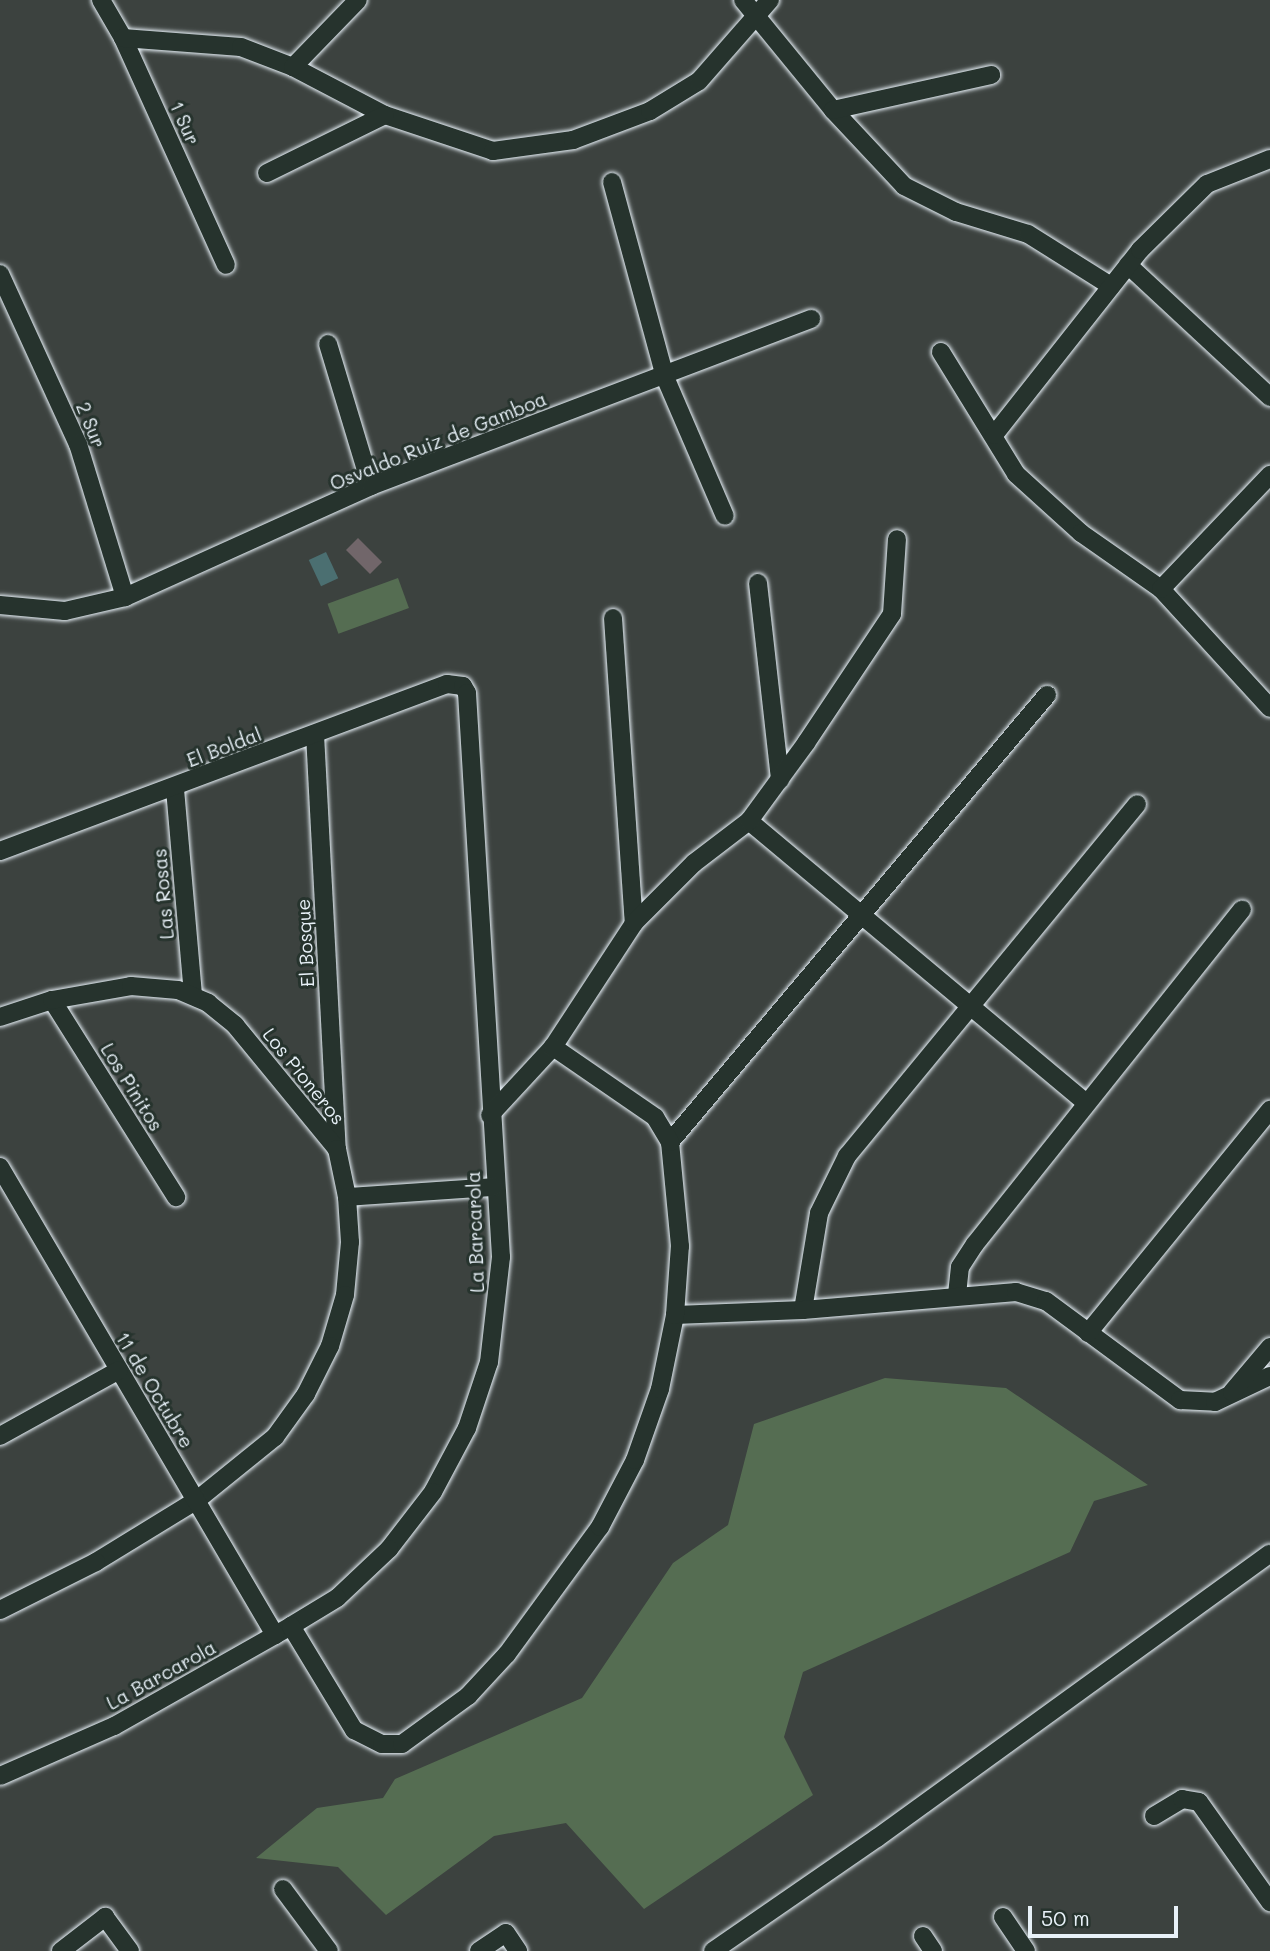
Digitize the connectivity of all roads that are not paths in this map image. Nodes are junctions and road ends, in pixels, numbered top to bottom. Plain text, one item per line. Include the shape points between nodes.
1 (358, 0) edge
2 (743, 0) edge
3 (770, 0) edge
4 (103, 1) edge
5 (756, 15) junction
6 (123, 38) junction
7 (292, 67) junction
8 (991, 75) dead end
9 (834, 110) junction
10 (386, 115) junction
11 (1270, 159) edge
12 (267, 173) dead end
13 (612, 182) dead end
14 (226, 265) dead end
15 (1128, 265) junction
16 (0, 274) edge
17 (1111, 286) junction
18 (811, 319) dead end
19 (328, 344) dead end
20 (941, 352) dead end
21 (665, 377) junction
22 (1270, 397) edge
23 (993, 435) junction
24 (1270, 475) edge
25 (371, 486) junction
26 (725, 516) dead end
27 (897, 539) dead end
28 (758, 583) dead end
29 (1160, 589) junction
30 (125, 597) junction
31 (0, 605) edge
32 (613, 618) dead end
33 (463, 686) joint
34 (1047, 695) dead end
35 (1270, 708) edge
36 (315, 734) junction
37 (780, 780) junction
38 (175, 789) junction
39 (1137, 804) dead end
40 (748, 821) junction
41 (0, 851) edge
42 (1242, 909) dead end
43 (862, 916) junction
44 (634, 923) junction
45 (193, 995) junction
46 (52, 999) junction
47 (970, 1006) junction
48 (0, 1017) edge
49 (553, 1047) junction
50 (1086, 1103) junction
51 (1270, 1110) edge
52 (490, 1115) junction
53 (670, 1142) junction
54 (337, 1149) junction
55 (0, 1167) edge
56 (494, 1187) junction
57 (176, 1197) dead end
58 (347, 1197) junction
59 (957, 1295) junction
60 (803, 1310) junction
61 (675, 1315) junction
62 (1088, 1333) junction
63 (1270, 1347) edge
64 (119, 1370) junction
65 (1270, 1376) edge
66 (1226, 1399) junction
67 (0, 1436) edge
68 (197, 1500) junction
69 (1270, 1553) edge
70 (0, 1610) edge
71 (291, 1626) junction
72 (275, 1635) junction
73 (0, 1776) edge
74 (1154, 1816) dead end
75 (282, 1889) dead end
76 (1270, 1902) edge
77 (1003, 1917) dead end
78 (61, 1951) edge
79 (130, 1951) edge
80 (329, 1951) edge
81 (479, 1951) edge
82 (518, 1951) edge
83 (713, 1951) edge
84 (1026, 1951) edge

1 - 7 street
2 - 5 street
3 - 5 street
4 - 6 street, 1 Sur
5 - 9 street
5 - 10 street via 699,81 650,111 573,140 493,151
6 - 7 street via 241,47
6 - 14 street, 1 Sur
7 - 10 street
8 - 9 street
9 - 17 street via 904,186 956,212 1028,234
10 - 12 street
11 - 15 street via 1207,184
13 - 21 street
15 - 17 street
15 - 22 street
16 - 30 street, 2 Sur via 78,444
17 - 23 street
18 - 21 street, Osvaldo Ruiz de Gamboa
19 - 25 street
20 - 23 street
21 - 25 street, Osvaldo Ruiz de Gamboa
21 - 26 street
23 - 29 street via 1016,474 1081,533
24 - 29 street
25 - 30 street, Osvaldo Ruiz de Gamboa
27 - 37 street via 892,614
28 - 37 street
29 - 35 street
30 - 31 street, Osvaldo Ruiz de Gamboa via 65,611
32 - 44 street
33 - 36 street, El Boldal via 447,684
33 - 52 street, La Barcarola via 467,693
34 - 43 street
36 - 38 street, El Boldal
36 - 54 street, El Bosque
37 - 40 street
38 - 41 street, El Boldal
38 - 45 street, Las Rosas
39 - 47 street
40 - 43 street
40 - 44 street via 694,863
42 - 50 street
43 - 47 street
43 - 53 street
44 - 49 street
45 - 46 street, Los Pioneros via 147,985
45 - 54 street, Los Pioneros via 235,1025
46 - 48 street, Los Pioneros
46 - 57 street, Los Pinitos
47 - 50 street
47 - 60 street via 847,1156 818,1213
49 - 52 street
49 - 53 street via 655,1117
50 - 59 street via 965,1258
51 - 62 street
52 - 56 street, La Barcarola
53 - 61 street via 679,1223
54 - 58 street, Los Pioneros
55 - 64 street, 11 de Octubre
56 - 58 street
56 - 71 street, La Barcarola via 500,1292 489,1362 467,1428 433,1492 389,1549 337,1598
58 - 68 street, Los Pioneros via 350,1242 345,1295 319,1370 275,1437
59 - 60 street
59 - 62 street via 1027,1293 1046,1301
60 - 61 street
61 - 71 street via 649,1425 600,1527 507,1654 446,1714 402,1744 382,1744 362,1736 347,1721
62 - 66 street via 1180,1400 1205,1403
63 - 66 street
64 - 67 street
64 - 68 street, 11 de Octubre
65 - 66 street
68 - 70 street, Los Pioneros via 85,1568
68 - 72 street, 11 de Octubre
69 - 83 street
71 - 72 street, La Barcarola
72 - 73 street, La Barcarola via 114,1726
74 - 76 street via 1186,1798 1199,1802
75 - 80 street
77 - 84 street
78 - 79 street via 105,1917
81 - 82 street via 506,1933

